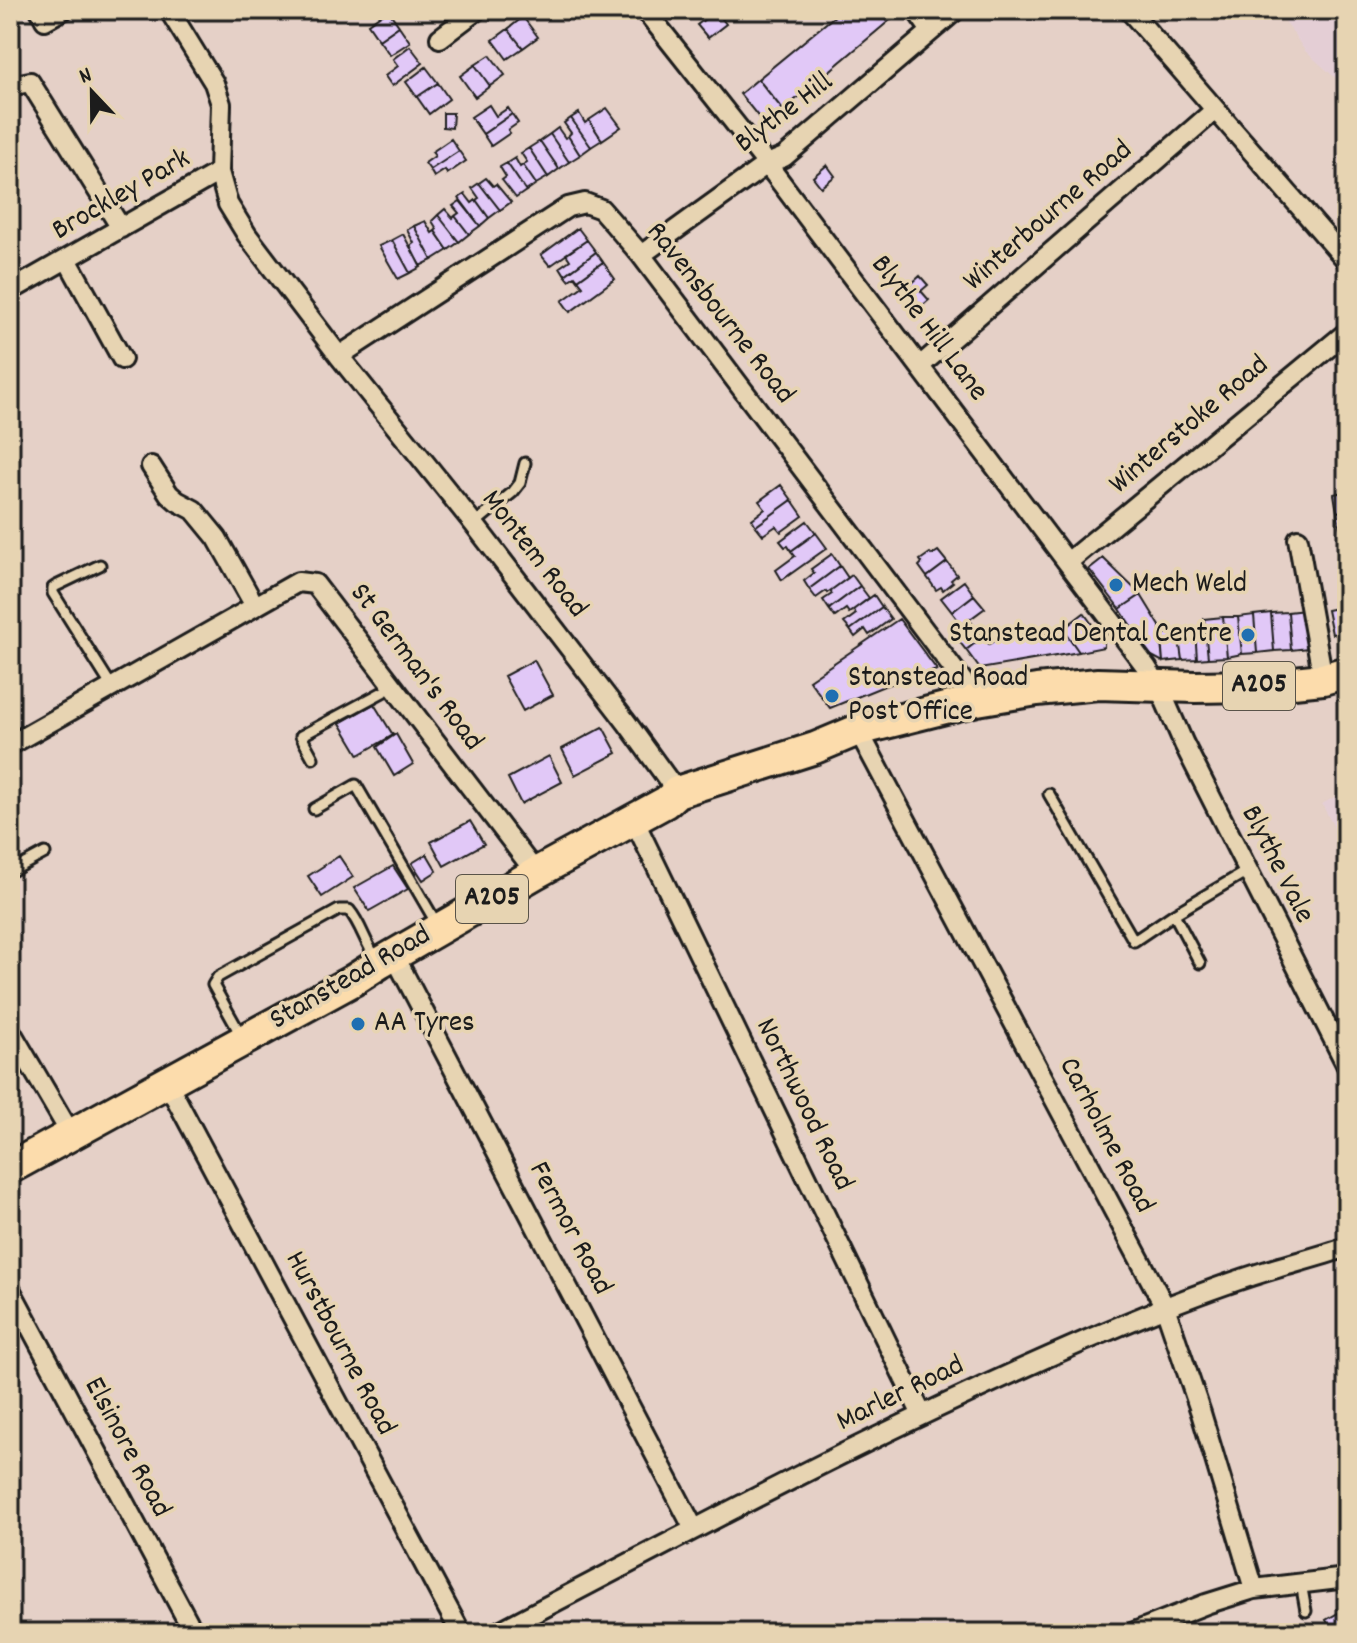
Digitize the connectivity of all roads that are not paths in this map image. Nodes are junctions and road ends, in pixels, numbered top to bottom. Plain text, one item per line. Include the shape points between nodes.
1 (63, 10) edge
2 (169, 10) edge
3 (477, 10) edge
4 (645, 10) edge
5 (916, 10) edge
6 (956, 10) edge
7 (1129, 10) edge
8 (42, 15) edge
9 (931, 31) junction
10 (440, 38) dead end
11 (10, 86) edge
12 (1215, 110) junction
13 (767, 164) junction
14 (219, 172) junction
15 (121, 228) junction
16 (641, 255) junction
17 (67, 259) junction
18 (1347, 261) edge
19 (10, 291) edge
20 (1347, 332) edge
21 (339, 356) junction
22 (122, 359) dead end
23 (920, 366) junction
24 (525, 463) dead end
25 (151, 466) dead end
26 (474, 524) junction
27 (1298, 539) dead end
28 (1068, 562) junction
29 (100, 565) dead end
30 (255, 606) junction
31 (1335, 676) edge
32 (394, 686) junction
33 (112, 687) junction
34 (1159, 687) junction
35 (977, 700) junction
36 (858, 730) junction
37 (10, 745) edge
38 (313, 758) dead end
39 (677, 792) junction
40 (1049, 794) dead end
41 (314, 809) dead end
42 (634, 820) junction
43 (45, 853) dead end
44 (1247, 871) junction
45 (10, 872) edge
46 (536, 873) junction
47 (1174, 914) junction
48 (439, 929) junction
49 (387, 959) junction
50 (1200, 963) dead end
51 (10, 1030) edge
52 (244, 1040) junction
53 (1347, 1066) edge
54 (167, 1082) junction
55 (72, 1136) junction
56 (10, 1168) edge
57 (1347, 1247) edge
58 (10, 1289) edge
59 (1165, 1307) junction
60 (922, 1415) junction
61 (694, 1529) junction
62 (1347, 1578) edge
63 (1301, 1583) junction
64 (1254, 1589) junction
65 (1306, 1611) dead end
66 (194, 1633) edge
67 (461, 1633) edge
68 (496, 1633) edge
69 (1132, 1633) edge

1 - 8 street
2 - 14 street via 214,83 221,104
3 - 10 street
4 - 13 street, Blythe Hill Lane
5 - 9 street
6 - 9 street, Blythe Hill
7 - 12 street
9 - 13 street, Blythe Hill via 784,157
11 - 15 street via 30,82
12 - 18 street
12 - 23 street, Winterbourne Road
13 - 16 street, Blythe Hill
13 - 23 street, Blythe Hill Lane
14 - 15 street, Brockley Park
14 - 21 street, Montem Road via 228,204 247,235
15 - 17 street, Brockley Park
16 - 21 street, Ravensbourne Road via 601,209 585,203 568,207
16 - 35 street, Ravensbourne Road
17 - 19 street, Brockley Park
17 - 22 street
20 - 28 street, Winterstoke Road
21 - 26 street, Montem Road
23 - 28 street, Blythe Hill Lane
24 - 26 lane via 513,492
25 - 30 street via 169,494 194,510 217,538
26 - 39 street, Montem Road
27 - 31 street
28 - 34 street, Blythe Hill Lane
29 - 33 lane via 53,588 53,593
30 - 32 street, St German's Road via 298,582 315,584
30 - 33 street, St German's Road
31 - 34 highway, Stanstead Road / A205 via 1254,686
32 - 38 lane via 301,736
32 - 46 street, St German's Road
33 - 37 street, St German's Road
34 - 35 highway, Stanstead Road / A205 via 1098,684
34 - 44 street, Blythe Vale
35 - 36 highway, Stanstead Road / A205
36 - 39 highway, Stanstead Road / A205
36 - 59 street, Carholme Road
39 - 42 highway, Stanstead Road / A205
40 - 47 lane via 1134,941
41 - 48 lane via 356,785
42 - 46 highway, Stanstead Road / A205
42 - 60 street, Northwood Road
43 - 45 lane
44 - 47 lane
44 - 53 street, Blythe Vale
46 - 48 highway, Stanstead Road / A205
47 - 50 lane
48 - 49 highway, Stanstead Road / A205
49 - 52 highway, Stanstead Road / A205
49 - 52 lane via 370,950 349,910 339,910 218,977 213,985
49 - 61 street, Fermor Road
51 - 55 street
52 - 54 highway, Stanstead Road / A205
54 - 55 highway, Stanstead Road / A205
54 - 67 street, Hurstbourne Road
55 - 56 highway, Stanstead Road / A205
57 - 59 street, Marler Road
58 - 66 street, Elsinore Road
59 - 60 street, Marler Road
59 - 64 street, Carholme Road
60 - 61 street, Marler Road
61 - 68 street, Marler Road
62 - 63 street
63 - 64 street
63 - 65 lane
64 - 69 street

